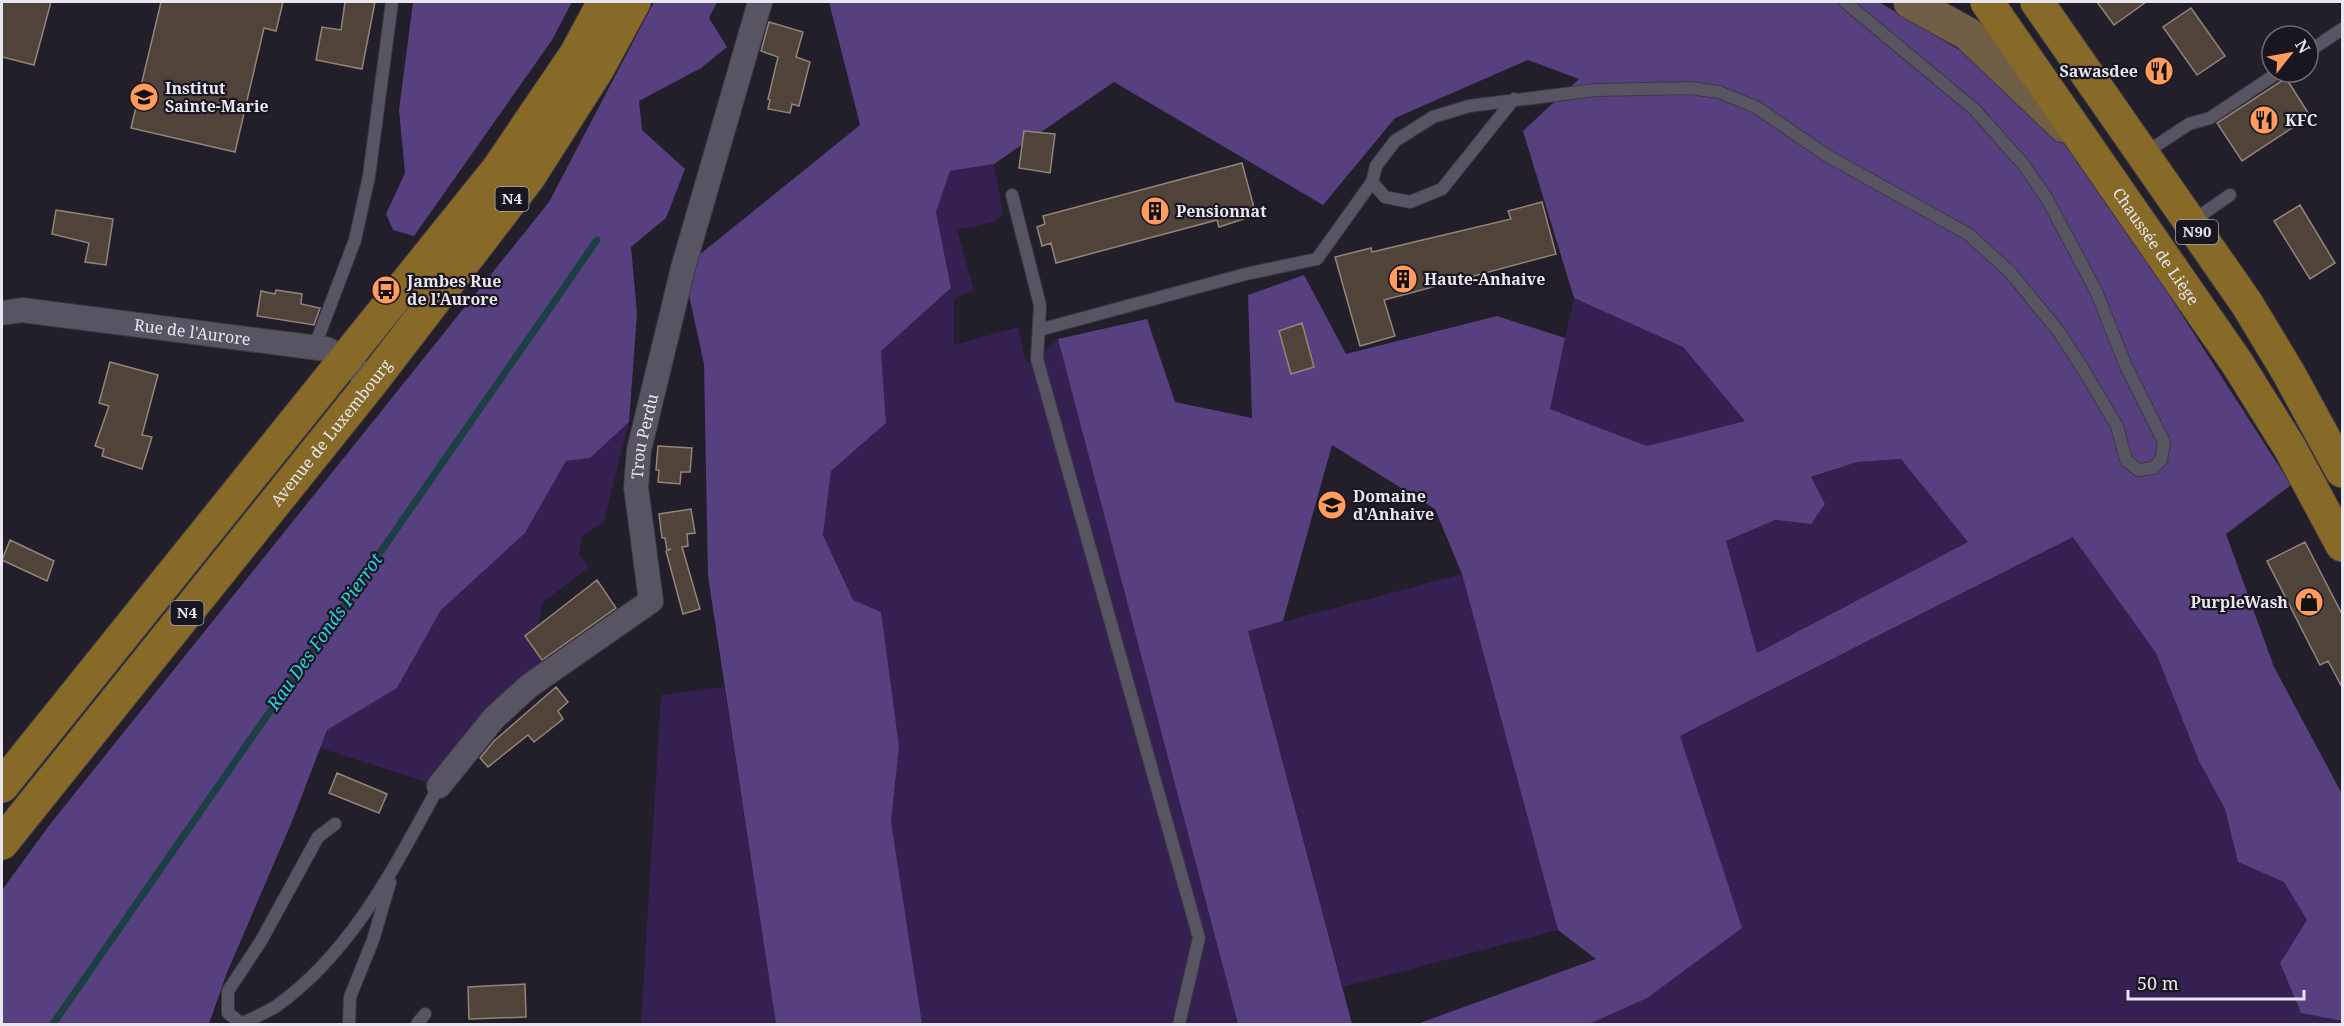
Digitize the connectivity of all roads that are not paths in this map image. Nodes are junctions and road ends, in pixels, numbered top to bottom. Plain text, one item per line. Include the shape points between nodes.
1 (392, 2) edge
2 (604, 2) edge
3 (634, 2) edge
4 (760, 2) edge
5 (1845, 2) edge
6 (1910, 2) edge
7 (1987, 2) edge
8 (2037, 2) edge
9 (2343, 29) edge
10 (2320, 44) edge
11 (2261, 84) edge
12 (1514, 99) junction
13 (2089, 150) junction
14 (2143, 154) junction
15 (1372, 182) junction
16 (1012, 195) dead end
17 (2230, 195) dead end
18 (2190, 223) junction
19 (2, 313) edge
20 (1039, 330) junction
21 (314, 348) junction
22 (346, 359) junction
23 (371, 383) junction
24 (2343, 471) edge
25 (2343, 544) edge
26 (2, 786) edge
27 (439, 786) joint
28 (335, 824) dead end
29 (2, 843) edge
30 (395, 866) junction
31 (425, 1014) dead end
32 (349, 1024) edge
33 (417, 1024) edge
34 (1179, 1024) edge

1 - 21 lane via 369,176 355,240
2 - 22 main road, Avenue de Luxembourg / N4 via 576,54 498,169
3 - 23 main road, Avenue de Luxembourg / N4 via 597,70 529,177
4 - 27 street, Trou Perdu via 683,268 639,450 636,487 651,601 529,686 494,718
5 - 12 lane via 1974,109 2023,164 2046,197 2096,291 2125,364 2164,442 2161,460 2153,468 2138,470 2126,460 2117,426 2083,369 2059,332 2010,272 1968,234 1826,155 1756,107 1719,92 1690,88 1596,90
6 - 13 street, Chaussée de Liège via 1968,34
7 - 13 main road, N90
8 - 14 main road, N90
9 - 10 lane
11 - 14 lane via 2211,118 2188,124
12 - 15 lane via 1433,117 1395,141 1376,166
12 - 15 lane via 1442,189 1410,202 1385,197
13 - 25 main road, Chaussée de Liège / N90 via 2237,363
14 - 18 main road, N90
15 - 20 lane via 1317,259 1246,274
16 - 20 lane via 1040,305
17 - 18 lane
18 - 24 main road, N90 via 2247,304
19 - 21 street, Rue de l'Aurore via 22,310
20 - 34 lane via 1037,359 1199,938
21 - 22 street, Rue de l'Aurore
22 - 23 street, Rue de l'Aurore
22 - 26 main road, Avenue de Luxembourg / N4
23 - 29 main road, Avenue de Luxembourg / N4
27 - 30 lane
28 - 30 lane via 318,837 261,941 228,991 228,1013 242,1024 275,1007 322,967 364,916
30 - 32 lane via 373,940 350,998
31 - 33 lane

